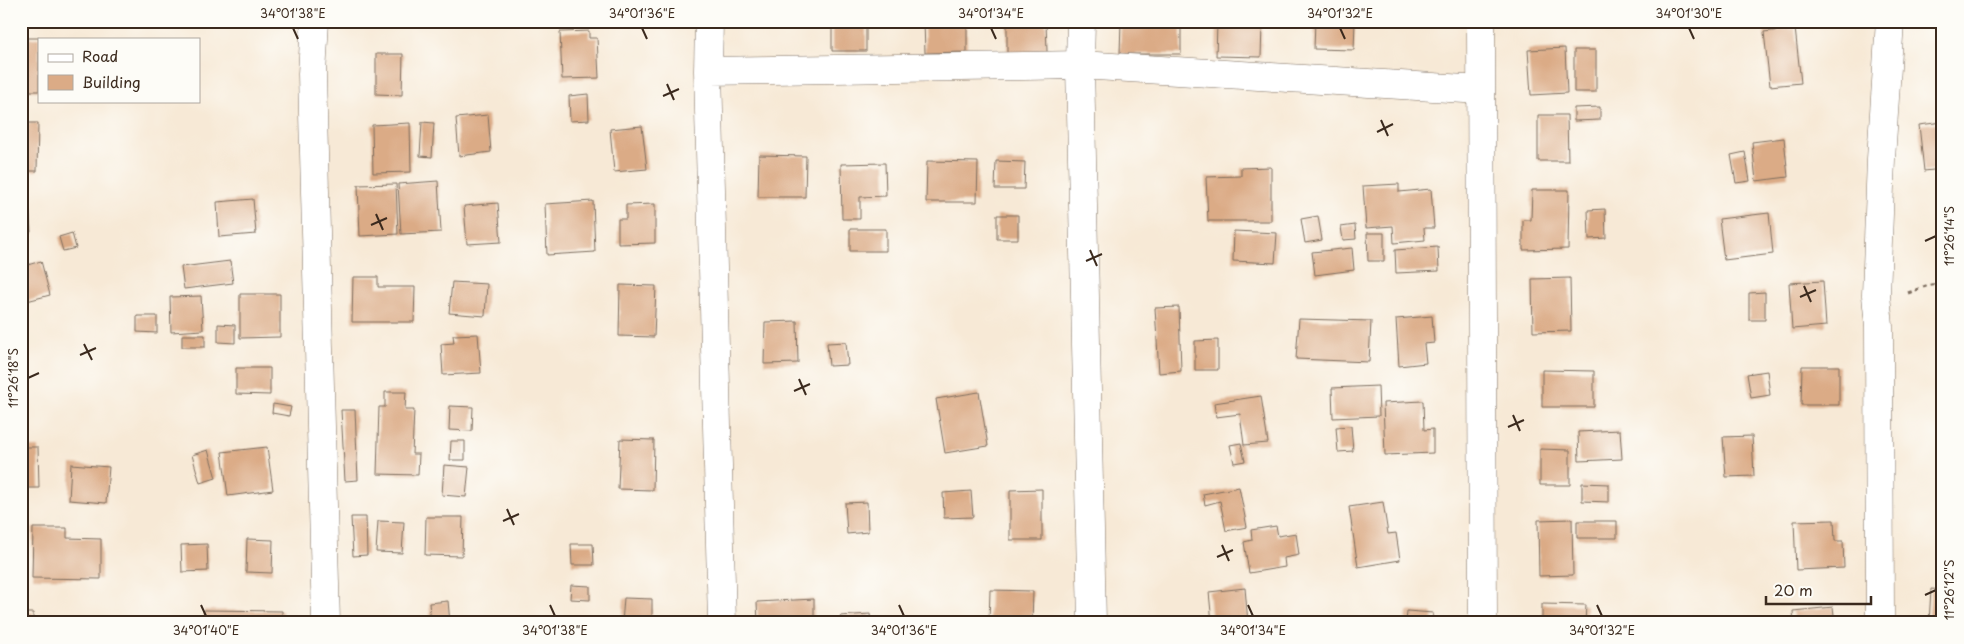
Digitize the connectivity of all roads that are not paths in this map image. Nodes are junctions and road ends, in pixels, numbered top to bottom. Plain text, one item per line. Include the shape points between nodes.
1 (316, 21) edge
2 (709, 21) edge
3 (1081, 21) edge
4 (1481, 21) edge
5 (1890, 21) edge
6 (1080, 65) junction
7 (708, 71) junction
8 (1481, 90) junction
9 (326, 623) edge
10 (722, 623) edge
11 (1092, 623) edge
12 (1483, 623) edge
13 (1880, 623) edge

1 - 9 street via 312,74
2 - 7 street
3 - 6 street
4 - 8 street
5 - 13 street via 1876,295 1879,326
6 - 7 street
6 - 8 street
6 - 11 street
7 - 10 street
8 - 12 street

